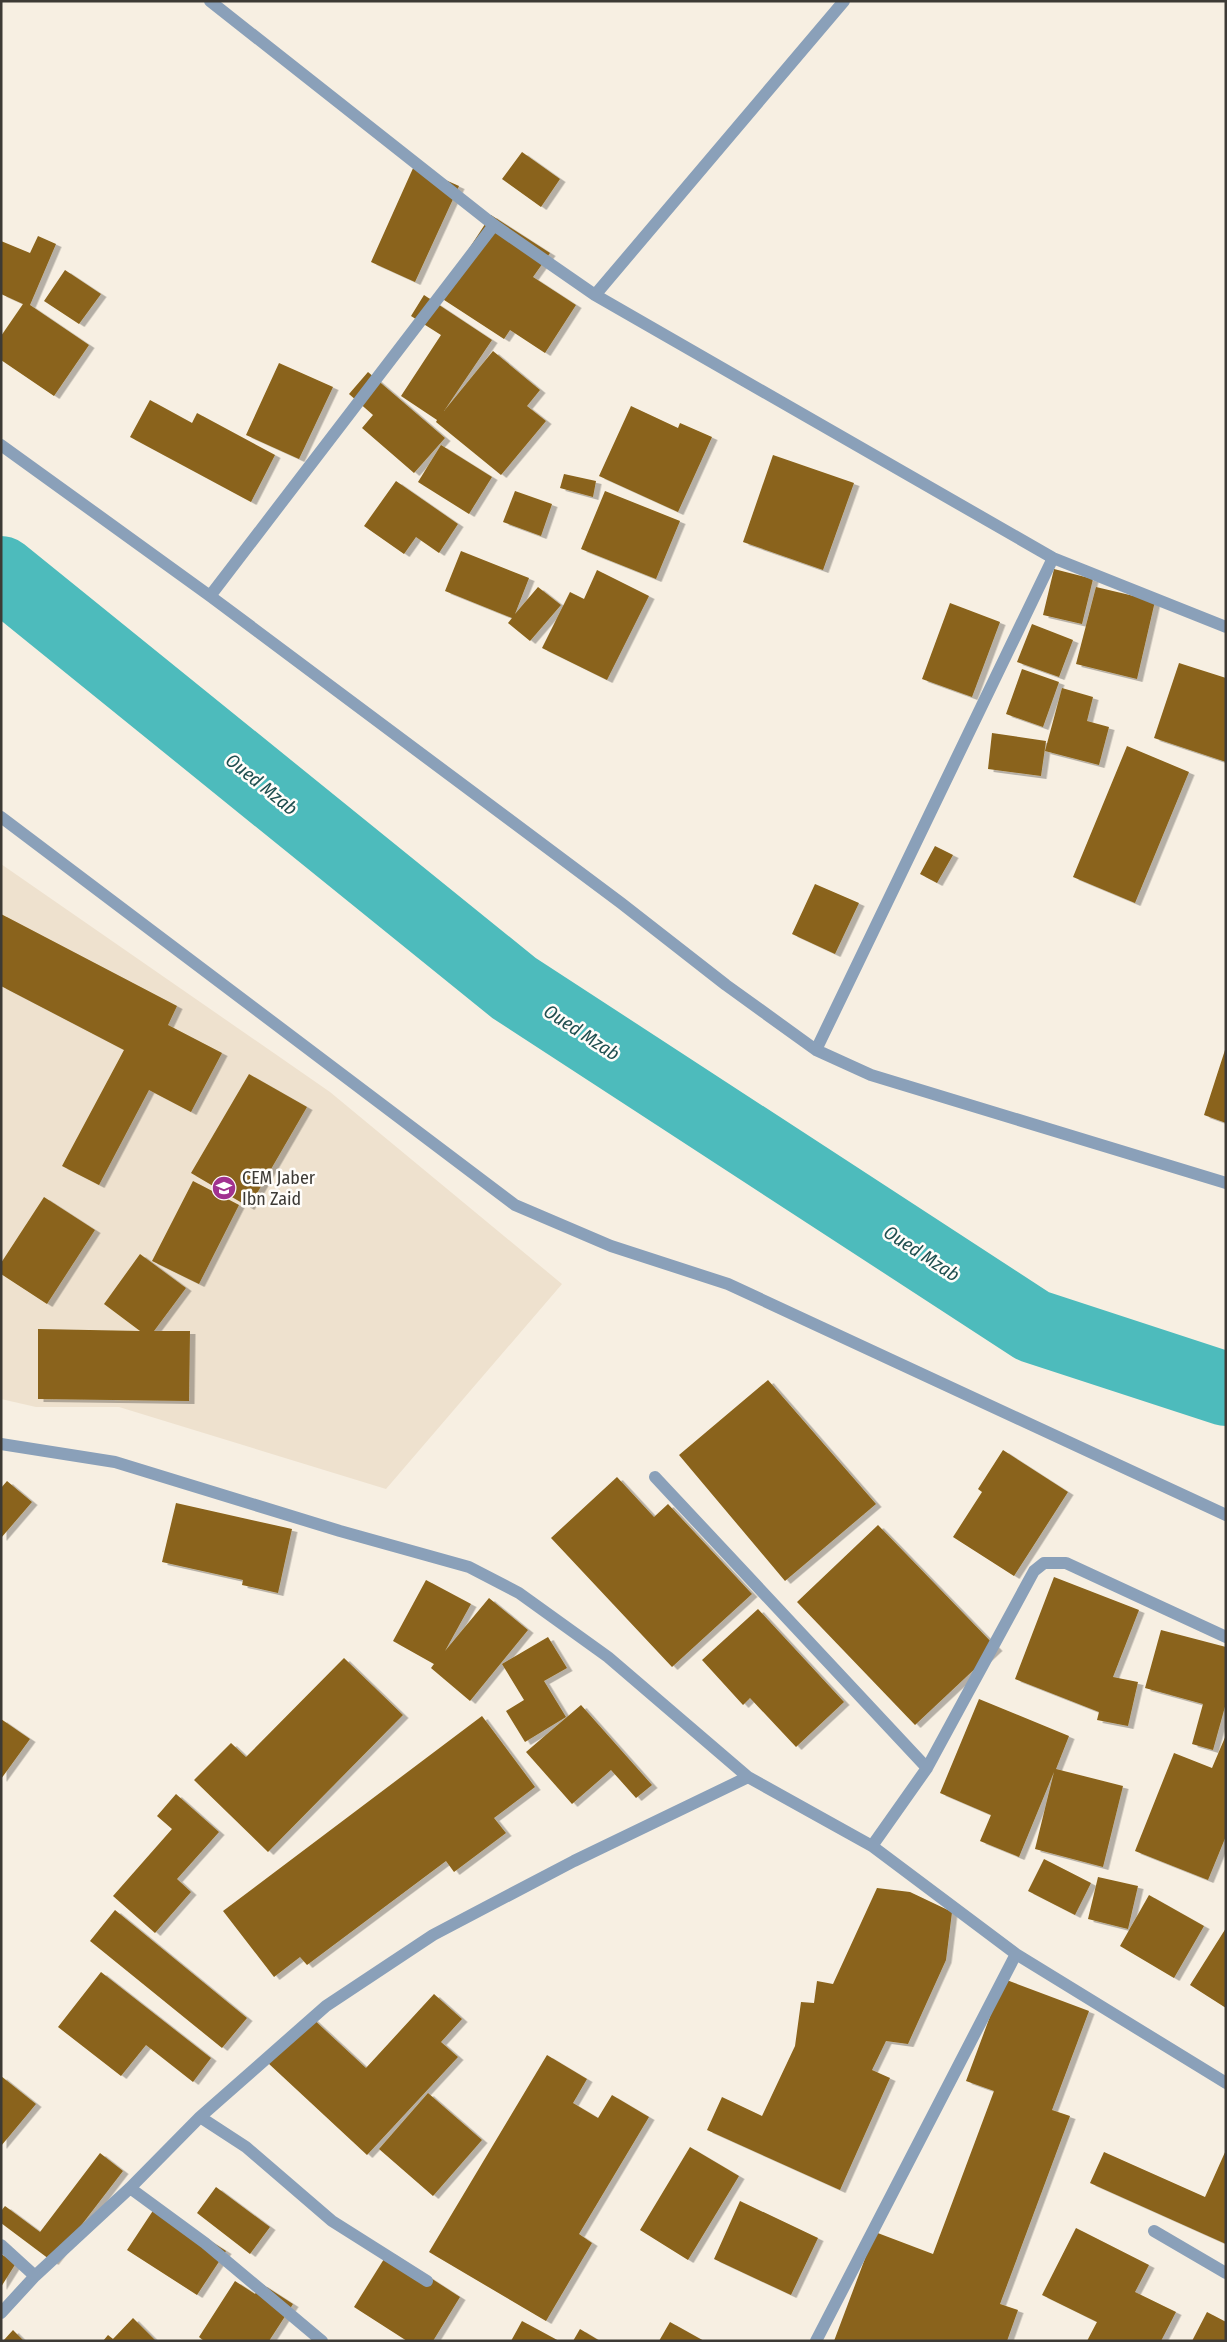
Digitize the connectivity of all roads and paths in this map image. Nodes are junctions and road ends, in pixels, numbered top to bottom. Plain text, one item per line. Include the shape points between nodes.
1 (210, 1) edge
2 (844, 1) edge
3 (494, 225) junction
4 (595, 295) junction
5 (1, 444) edge
6 (1053, 558) junction
7 (210, 596) junction
8 (1226, 627) edge
9 (1, 817) edge
10 (816, 1050) junction
11 (1226, 1183) edge
12 (1, 1444) edge
13 (655, 1477) dead end
14 (1226, 1515) edge
15 (1226, 1637) edge
16 (927, 1768) junction
17 (748, 1777) junction
18 (872, 1846) junction
19 (1016, 1954) junction
20 (1226, 2083) edge
21 (200, 2117) junction
22 (130, 2188) junction
23 (1154, 2231) dead end
24 (1, 2245) edge
25 (1226, 2273) edge
26 (35, 2276) junction
27 (428, 2281) dead end
28 (1, 2313) edge
29 (322, 2341) edge
30 (816, 2341) edge

1 - 3 street
2 - 4 street
3 - 4 street
3 - 7 street
4 - 6 street
5 - 7 street
6 - 8 street
6 - 10 street
7 - 10 street
9 - 14 street via 515,1205 610,1246 728,1284
10 - 11 street via 871,1075
12 - 17 street via 115,1462 469,1567 518,1592 608,1657
13 - 16 street
15 - 16 street via 1066,1563 1044,1563 1034,1571
16 - 18 street
17 - 18 street
17 - 21 street via 574,1861 433,1935 326,2006
18 - 19 street
19 - 20 street
19 - 30 street
21 - 22 street
21 - 27 street via 246,2147 332,2221
22 - 26 street
22 - 29 street via 205,2243
23 - 25 street
24 - 26 street
26 - 28 street

